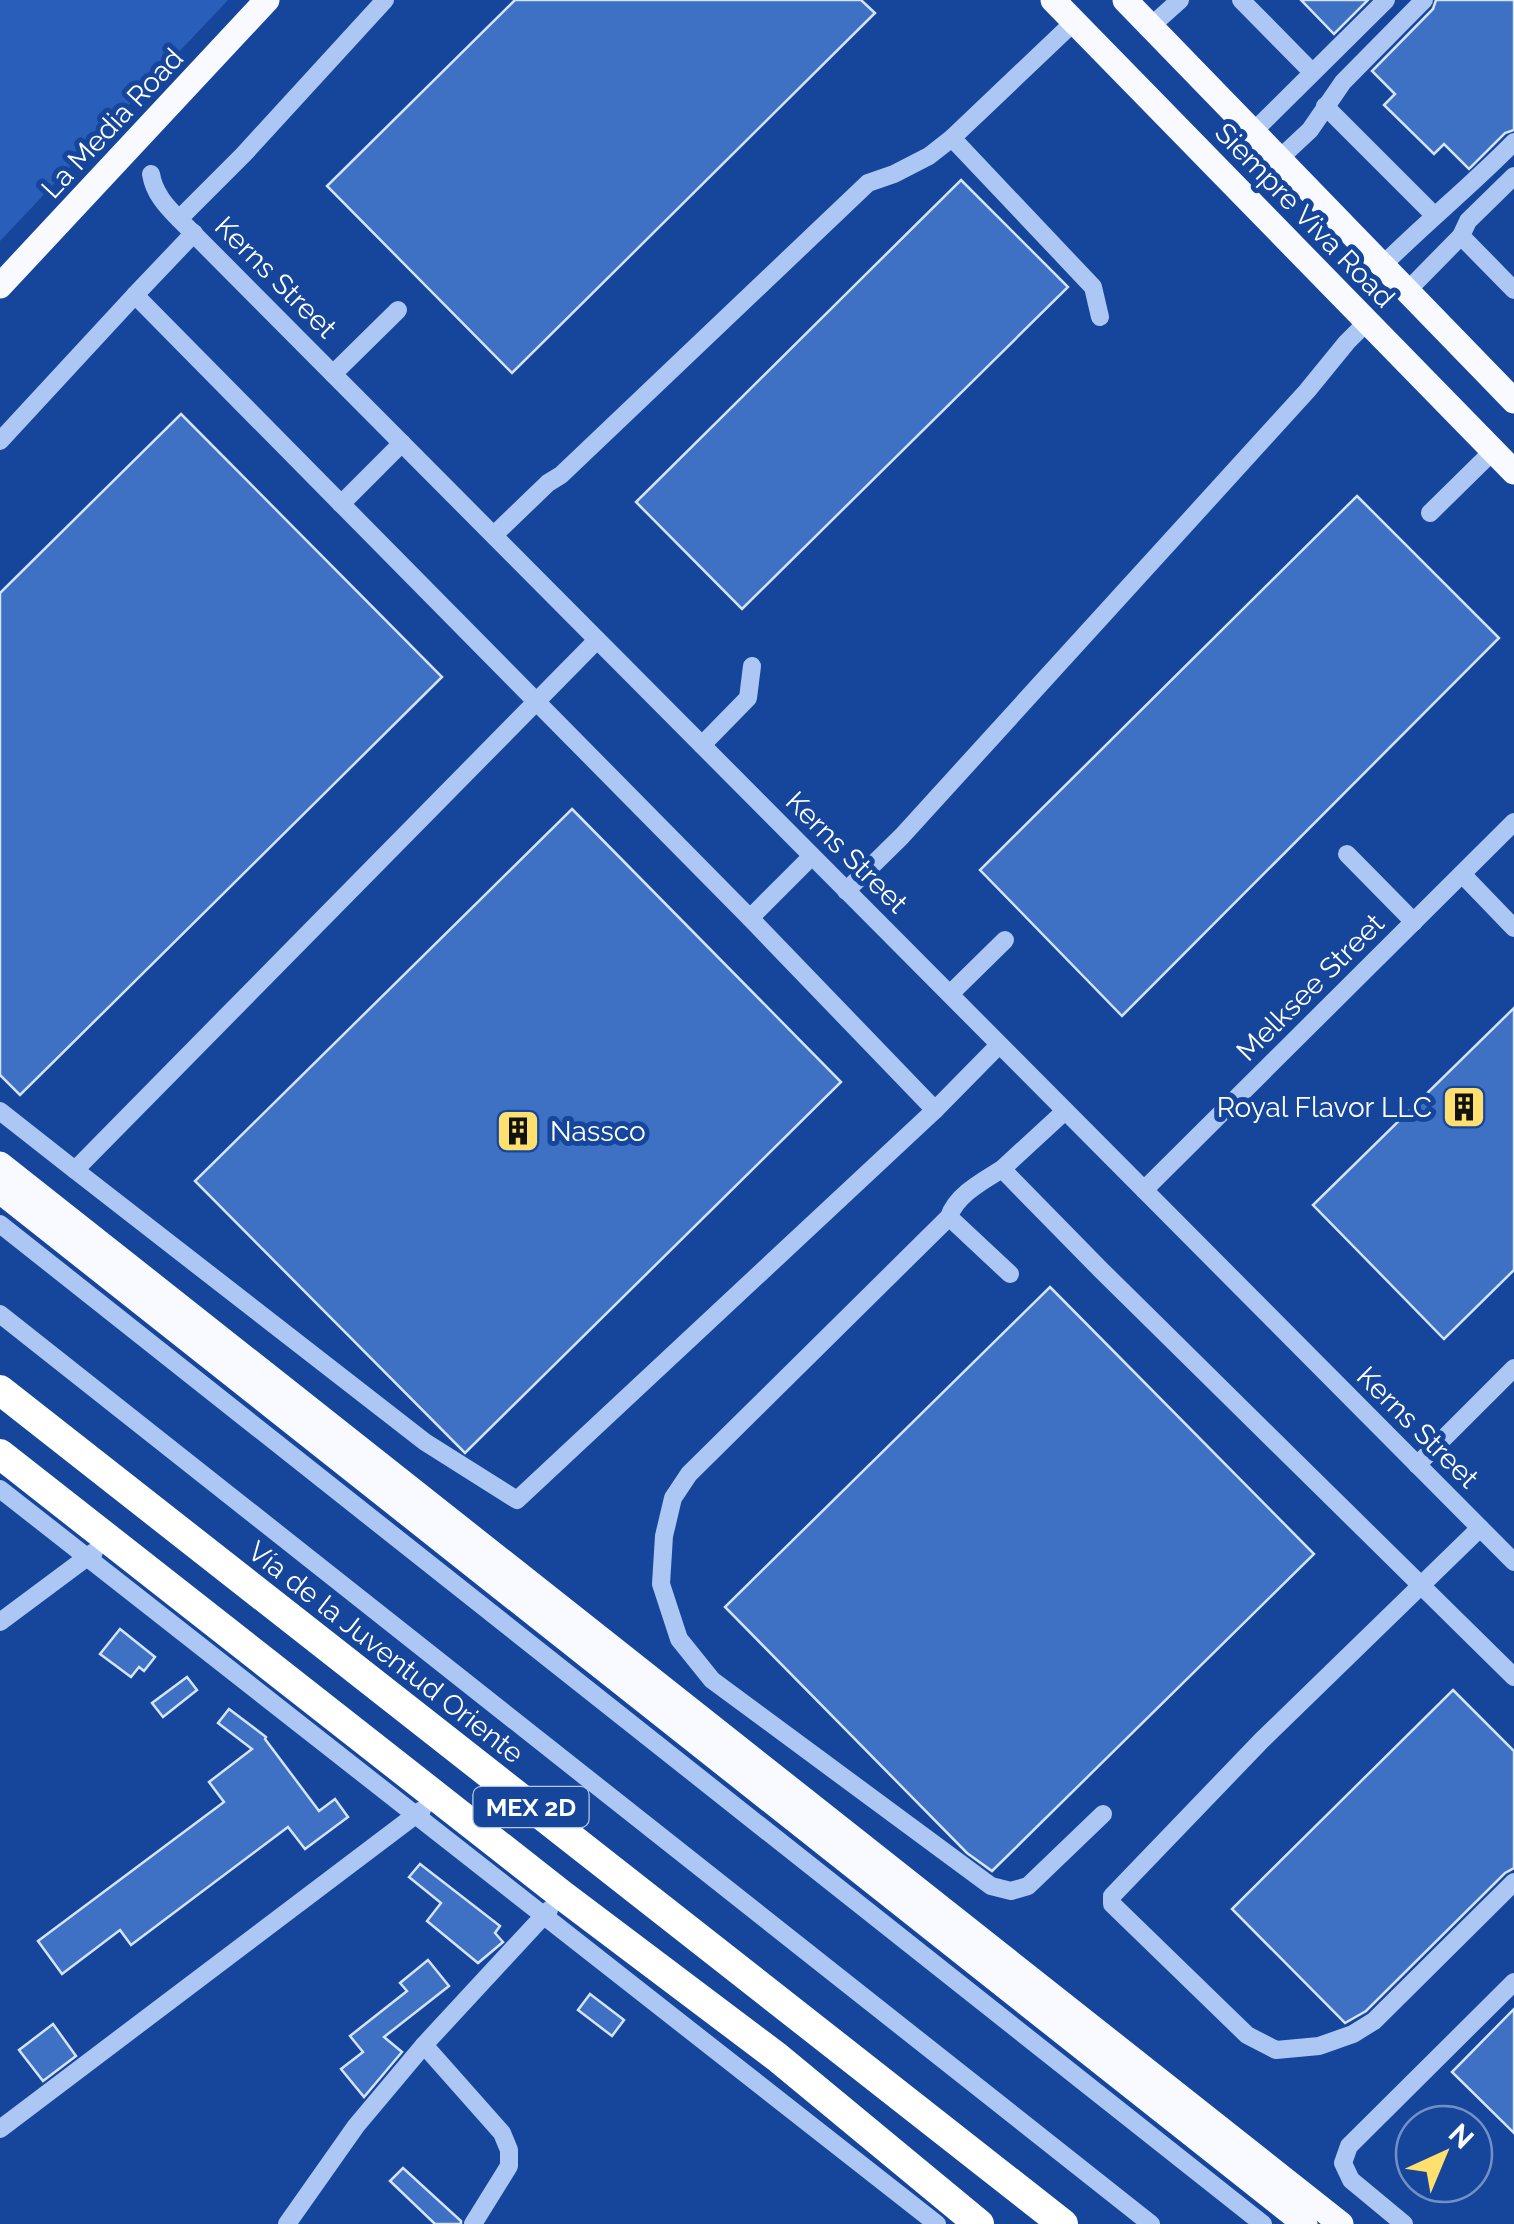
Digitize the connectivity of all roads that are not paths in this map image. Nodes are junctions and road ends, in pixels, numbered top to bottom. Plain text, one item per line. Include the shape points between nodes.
1 (267, 0) edge
2 (385, 0) edge
3 (1053, 0) edge
4 (1125, 0) edge
5 (1180, 0) edge
6 (1241, 0) edge
7 (1386, 0) edge
8 (1424, 0) edge
9 (1074, 22) junction
10 (1150, 27) junction
11 (1312, 72) junction
12 (1325, 106) junction
13 (1252, 133) junction
14 (952, 138) junction
15 (1514, 142) edge
16 (1278, 159) junction
17 (151, 174) dead end
18 (1514, 176) edge
19 (1434, 216) junction
20 (180, 219) junction
21 (194, 234) junction
22 (1461, 236) junction
23 (1382, 266) junction
24 (0, 286) edge
25 (1514, 290) edge
26 (1407, 291) junction
27 (135, 294) junction
28 (398, 310) dead end
29 (1100, 317) dead end
30 (1368, 322) junction
31 (334, 374) junction
32 (1512, 395) edge
33 (0, 440) edge
34 (402, 444) junction
35 (1493, 451) junction
36 (1514, 472) edge
37 (341, 504) junction
38 (1430, 513) dead end
39 (494, 535) junction
40 (597, 640) junction
41 (752, 666) dead end
42 (536, 701) junction
43 (702, 745) junction
44 (1514, 822) edge
45 (1347, 854) dead end
46 (812, 856) junction
47 (1462, 874) junction
48 (846, 891) junction
49 (750, 918) junction
50 (1414, 922) junction
51 (1514, 928) edge
52 (1005, 940) dead end
53 (950, 994) junction
54 (999, 1045) junction
55 (935, 1110) junction
56 (1065, 1110) junction
57 (0, 1111) edge
58 (0, 1164) edge
59 (1002, 1168) junction
60 (75, 1170) junction
61 (0, 1190) edge
62 (1144, 1190) junction
63 (949, 1217) junction
64 (0, 1224) edge
65 (1010, 1274) dead end
66 (0, 1314) edge
67 (1514, 1368) edge
68 (0, 1390) edge
69 (0, 1454) edge
70 (1417, 1465) junction
71 (0, 1489) edge
72 (1480, 1528) junction
73 (99, 1549) junction
74 (1514, 1562) edge
75 (1420, 1587) junction
76 (0, 1622) edge
77 (1514, 1678) edge
78 (427, 1807) junction
79 (1103, 1814) dead end
80 (1514, 1882) edge
81 (553, 1906) junction
82 (1514, 1982) edge
83 (804, 2021) junction
84 (424, 2045) junction
85 (777, 2057) junction
86 (0, 2129) edge
87 (960, 2143) junction
88 (930, 2184) junction
89 (287, 2224) edge
90 (473, 2224) edge
91 (937, 2224) edge
92 (979, 2224) edge
93 (1062, 2224) edge
94 (1151, 2224) edge
95 (1263, 2224) edge
96 (1306, 2224) edge
97 (1341, 2224) edge
98 (1404, 2224) edge

1 - 24 main road, La Media Road
2 - 20 street
3 - 9 main road, Siempre Viva Road
4 - 10 main road, Siempre Viva Road
5 - 10 street
6 - 11 street
7 - 11 street
8 - 12 street
9 - 14 street
9 - 30 main road, Siempre Viva Road
10 - 13 main road, Siempre Viva Road
11 - 13 street
12 - 16 street
12 - 19 street
13 - 16 main road, Siempre Viva Road
14 - 29 street via 1093,286
14 - 39 street via 929,156 868,183
15 - 19 street
16 - 23 main road, Siempre Viva Road
17 - 20 street, Kerns Street
18 - 22 street
19 - 23 street
20 - 21 street, Kerns Street
21 - 27 street
21 - 31 street, Kerns Street
22 - 25 street
22 - 26 street
23 - 26 main road, Siempre Viva Road
26 - 32 main road, Siempre Viva Road
27 - 33 street
27 - 37 street
28 - 31 street
30 - 35 main road, Siempre Viva Road
30 - 48 street
31 - 34 street, Kerns Street
34 - 37 street
34 - 39 street, Kerns Street
35 - 36 main road, Siempre Viva Road
35 - 38 street
37 - 42 street
39 - 40 street, Kerns Street
40 - 42 street
40 - 43 street, Kerns Street
41 - 43 street via 748,698
42 - 49 street
42 - 60 street
43 - 46 street, Kerns Street
44 - 47 street, Melksee Street
45 - 50 street
46 - 48 street, Kerns Street
46 - 49 street
47 - 50 street, Melksee Street
47 - 51 street
48 - 53 street, Kerns Street
49 - 55 street
50 - 62 street, Melksee Street
52 - 53 street
53 - 54 street, Kerns Street
54 - 55 street
54 - 56 street, Kerns Street
55 - 60 street via 518,1500 425,1442
56 - 59 street
56 - 62 street, Kerns Street
57 - 60 street
58 - 97 main road
59 - 63 street
59 - 75 street
61 - 96 main road
62 - 70 street, Kerns Street
63 - 65 street
63 - 79 street via 689,1474 668,1517 661,1584 679,1639 712,1680 991,1886 1011,1892 1028,1886
64 - 95 street
66 - 94 street
67 - 70 street
68 - 83 highway, Vía de la Juventud Oriente / MEX 2D
69 - 73 highway, MEX 2D
70 - 72 street, Kerns Street
71 - 73 street
72 - 74 street, Kerns Street
72 - 75 street
73 - 76 street
73 - 78 highway, MEX 2D
75 - 77 street
75 - 80 street via 1248,1755 1112,1896 1112,1904 1247,2034 1276,2050 1319,2046 1374,2021
78 - 81 highway, MEX 2D
78 - 86 street
81 - 84 street
81 - 85 highway, MEX 2D
81 - 91 street
82 - 98 street via 1349,2146 1343,2163 1351,2180
83 - 85 highway via 813,2038 865,2081 862,2096 845,2099
83 - 87 highway, Vía de la Juventud Oriente / MEX 2D
84 - 89 street
84 - 90 street via 502,2133 508,2150 509,2166
85 - 88 highway, MEX 2D
87 - 88 highway via 901,2108 886,2112 884,2125
87 - 93 highway, Vía de la Juventud Oriente / MEX 2D
88 - 92 highway, MEX 2D

